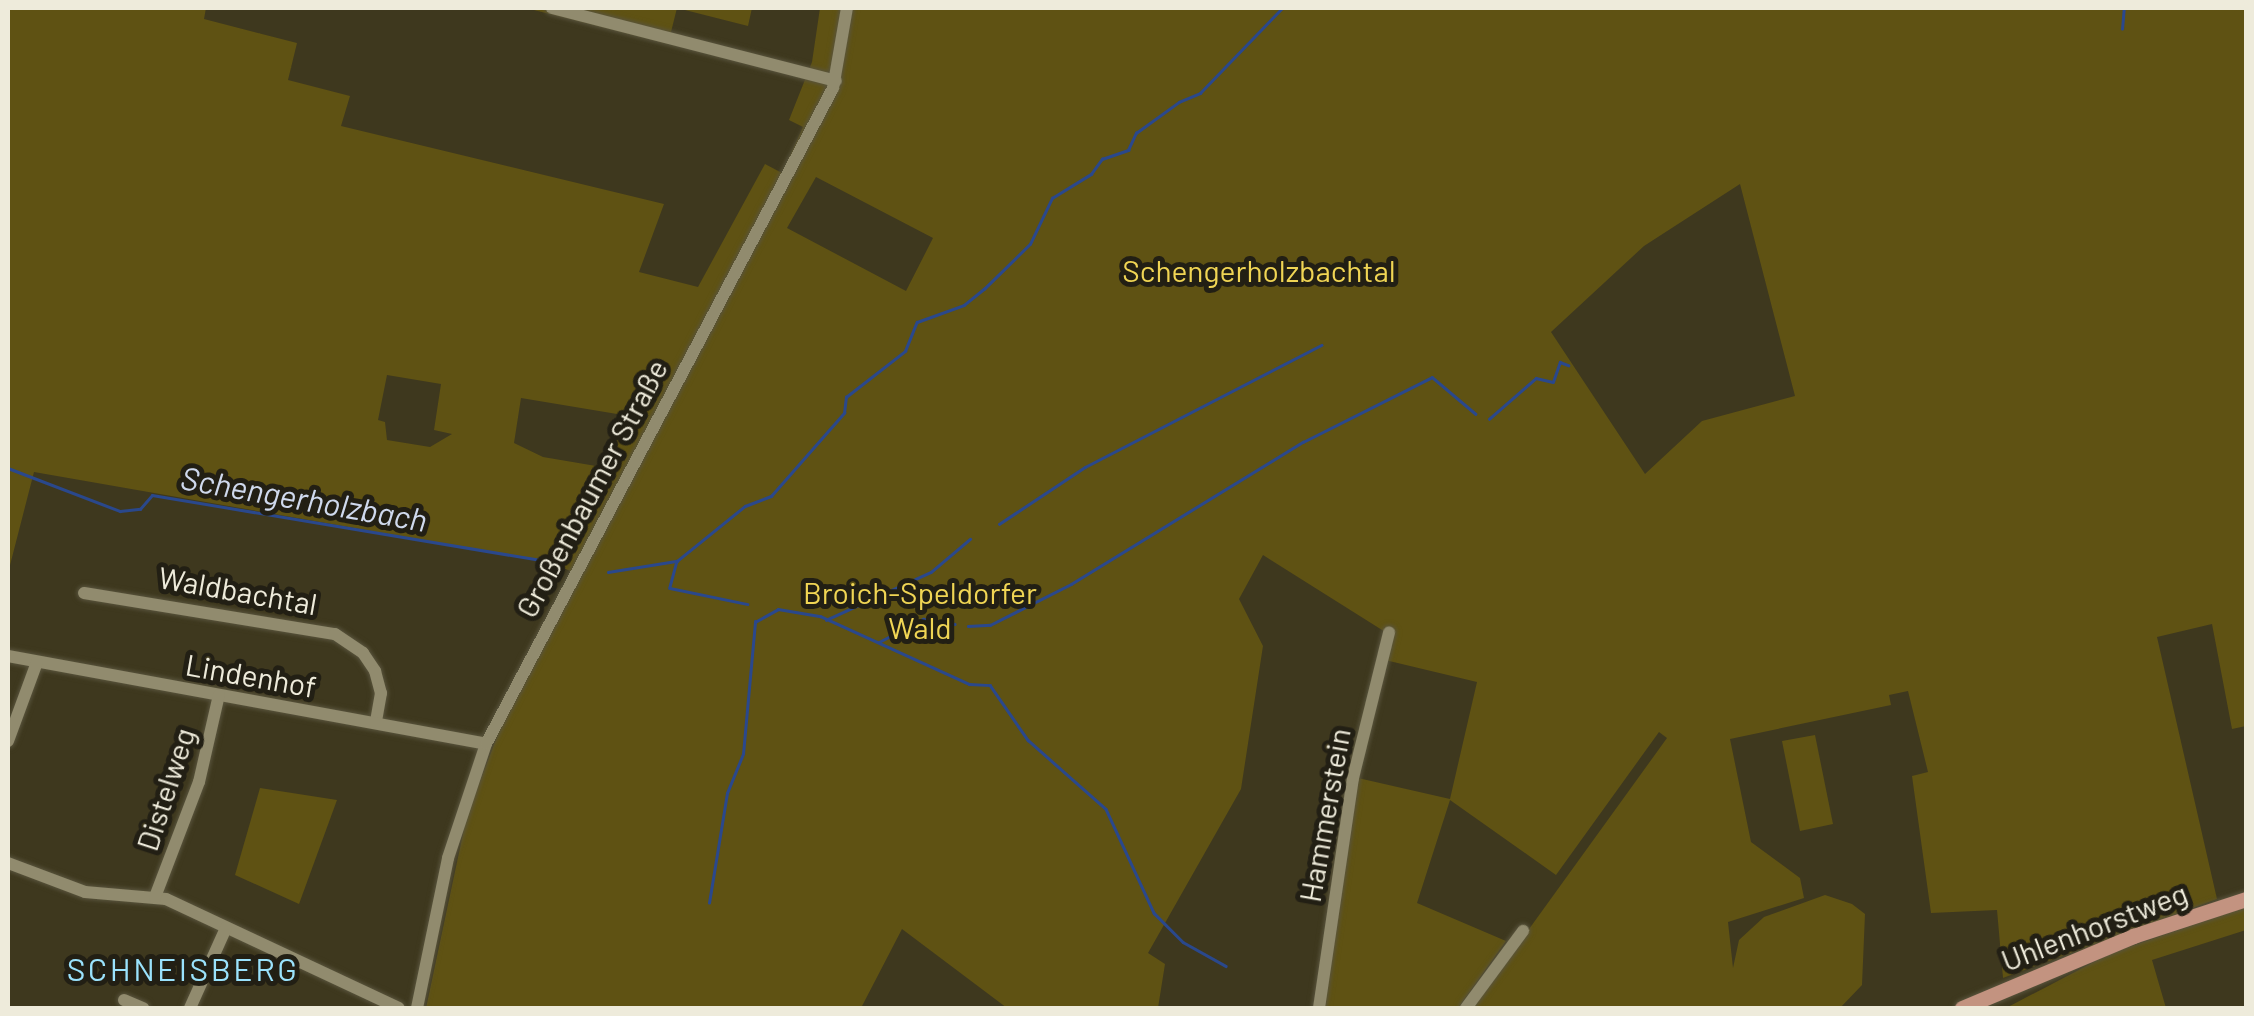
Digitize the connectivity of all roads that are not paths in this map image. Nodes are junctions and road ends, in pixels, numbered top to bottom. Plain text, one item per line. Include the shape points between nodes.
1 (552, 8) edge
2 (847, 8) edge
3 (836, 81) junction
4 (84, 593) dead end
5 (1389, 632) dead end
6 (8, 656) edge
7 (37, 662) junction
8 (219, 694) junction
9 (376, 722) junction
10 (8, 742) edge
11 (486, 744) junction
12 (8, 863) edge
13 (155, 897) junction
14 (2246, 899) edge
15 (226, 928) junction
16 (1523, 931) dead end
17 (124, 1000) dead end
18 (143, 1008) edge
19 (190, 1008) edge
20 (399, 1008) edge
21 (418, 1008) edge
22 (1319, 1008) edge
23 (1466, 1008) edge
24 (1962, 1008) edge

1 - 3 street
2 - 3 street, Großenbaumer Straße
3 - 11 street, Großenbaumer Straße
4 - 9 street, Waldbachtal via 335,634 363,653 374,671 381,693
5 - 22 street, Hammerstein via 1352,778
6 - 7 street, Lindenhof
7 - 8 street, Lindenhof
7 - 10 street
8 - 9 street, Lindenhof
8 - 13 street, Distelweg via 199,782
9 - 11 street, Lindenhof
11 - 21 street, Großenbaumer Straße via 448,858
12 - 13 street via 85,892
13 - 15 street
14 - 24 main road, Uhlenhorstweg via 2133,936
15 - 19 street
15 - 20 street
16 - 23 street
17 - 18 street

